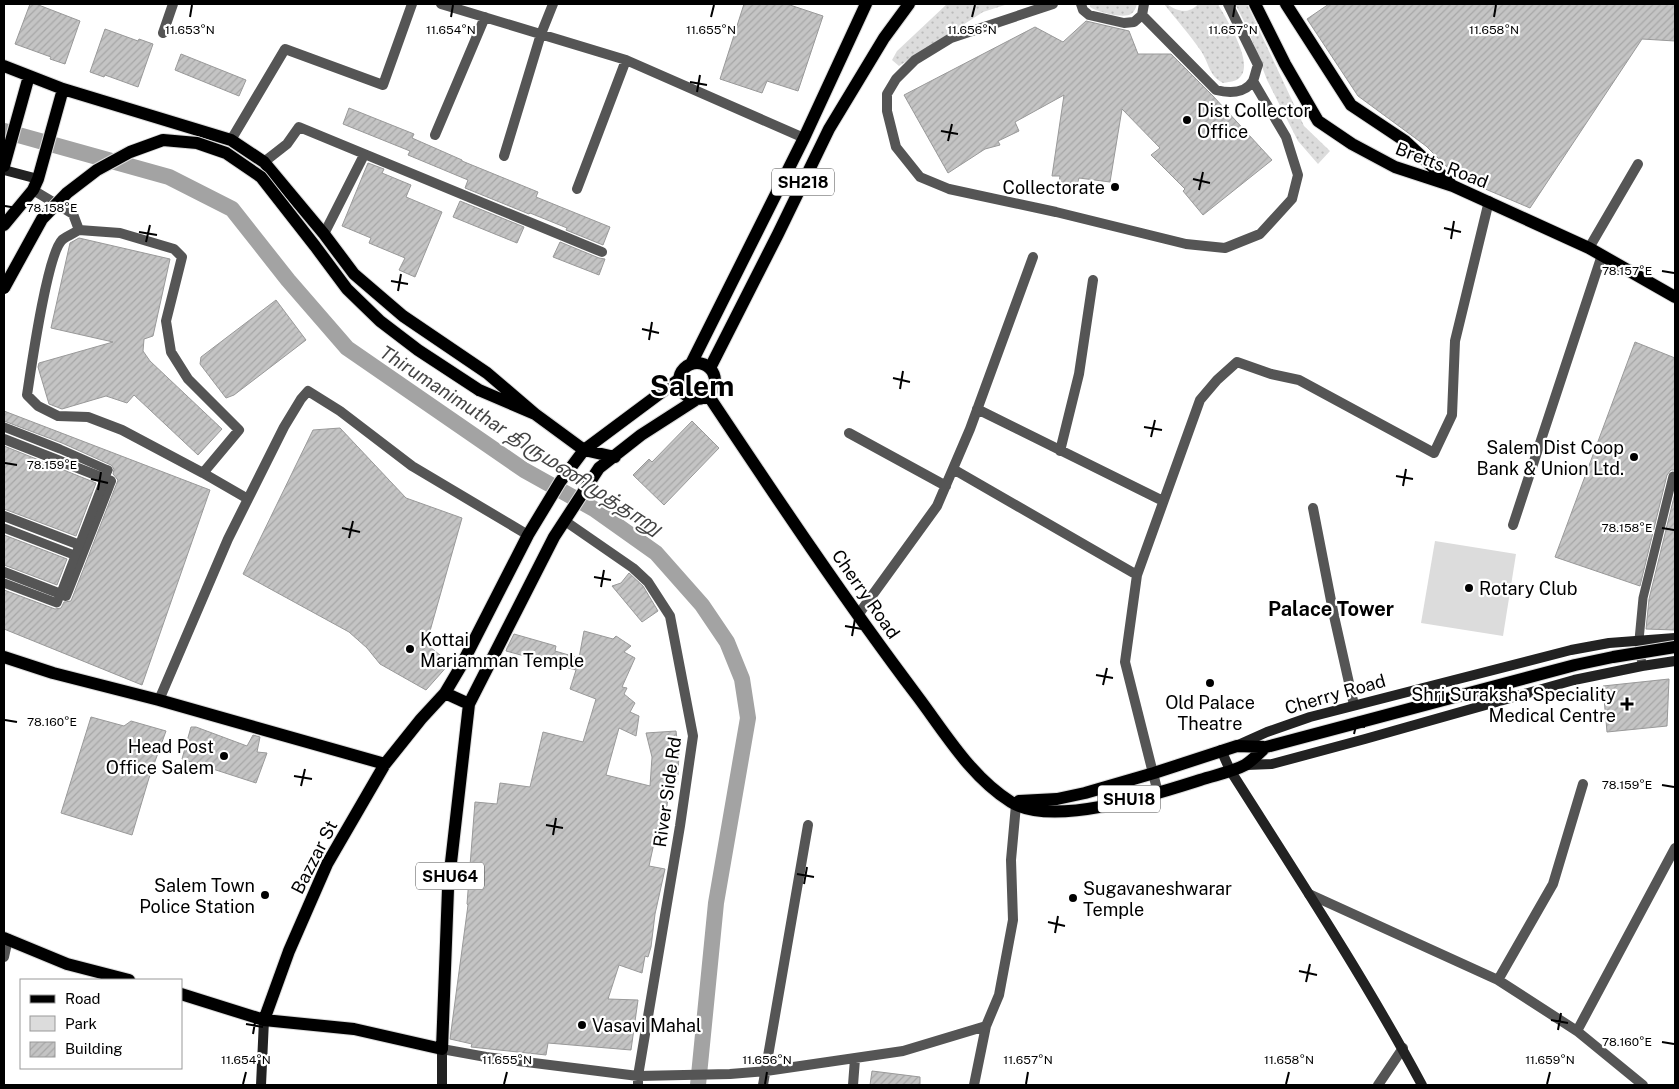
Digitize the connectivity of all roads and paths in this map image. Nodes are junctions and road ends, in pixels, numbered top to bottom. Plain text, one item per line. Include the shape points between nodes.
1 (173, 4) edge
2 (412, 4) edge
3 (441, 4) edge
4 (553, 4) edge
5 (866, 4) edge
6 (909, 4) edge
7 (1053, 4) edge
8 (1081, 4) edge
9 (1144, 4) edge
10 (1228, 4) edge
11 (1255, 4) edge
12 (1286, 4) edge
13 (1142, 15) junction
14 (485, 17) junction
15 (163, 33) dead end
16 (541, 34) junction
17 (626, 60) junction
18 (4, 66) edge
19 (29, 76) junction
20 (1253, 81) junction
21 (62, 92) junction
22 (435, 134) dead end
23 (804, 138) junction
24 (231, 140) junction
25 (364, 154) junction
26 (504, 156) dead end
27 (264, 162) junction
28 (1638, 164) dead end
29 (4, 166) edge
30 (36, 184) junction
31 (1453, 186) junction
32 (577, 190) dead end
33 (1489, 201) junction
34 (4, 225) edge
35 (79, 230) junction
36 (324, 234) junction
37 (1589, 248) junction
38 (602, 252) dead end
39 (1602, 255) junction
40 (1033, 257) dead end
41 (1093, 280) dead end
42 (4, 288) edge
43 (1675, 296) edge
44 (692, 362) junction
45 (710, 368) junction
46 (678, 380) junction
47 (703, 397) junction
48 (977, 409) junction
49 (535, 414) junction
50 (4, 427) edge
51 (850, 433) dead end
52 (4, 439) edge
53 (584, 450) junction
54 (1060, 451) junction
55 (615, 457) junction
56 (953, 469) junction
57 (203, 473) junction
58 (1673, 476) dead end
59 (946, 486) junction
60 (248, 499) junction
61 (1163, 501) junction
62 (1313, 508) dead end
63 (4, 516) edge
64 (565, 521) junction
65 (1513, 525) dead end
66 (4, 528) edge
67 (531, 530) junction
68 (85, 547) junction
69 (74, 555) junction
70 (4, 572) edge
71 (1136, 575) junction
72 (4, 583) edge
73 (858, 615) junction
74 (1675, 638) edge
75 (1639, 640) junction
76 (1675, 647) edge
77 (4, 657) edge
78 (1675, 661) edge
79 (1642, 666) junction
80 (445, 693) junction
81 (159, 700) junction
82 (468, 704) junction
83 (1354, 705) junction
84 (1237, 746) junction
85 (1266, 747) junction
86 (1221, 750) junction
87 (385, 764) junction
88 (1246, 764) junction
89 (1230, 770) junction
90 (1154, 773) junction
91 (1583, 784) dead end
92 (1158, 793) junction
93 (1013, 803) junction
94 (808, 825) dead end
95 (1675, 848) edge
96 (1309, 894) junction
97 (6, 938) edge
98 (4, 957) edge
99 (125, 979) edge
100 (1498, 980) junction
101 (182, 994) edge
102 (264, 1020) junction
103 (986, 1026) junction
104 (1577, 1031) junction
105 (1403, 1048) junction
106 (442, 1049) junction
107 (855, 1059) junction
108 (766, 1071) junction
109 (638, 1081) edge
110 (1630, 1082) edge
111 (261, 1085) edge
112 (442, 1085) edge
113 (763, 1085) edge
114 (853, 1085) edge
115 (974, 1085) edge
116 (1378, 1085) edge
117 (1422, 1085) edge
118 (1643, 1085) edge

1 - 15 street
2 - 24 street via 383,85 285,49
3 - 14 street
4 - 16 street
5 - 23 main road, SH218
6 - 45 main road, SH218 via 884,38 829,129
7 - 20 street via 951,38 915,60 896,79 887,94 889,120 896,147 920,177 949,189 1186,244 1225,248 1260,234 1292,199 1298,175 1286,137
8 - 13 street via 1089,15 1124,23 1134,22
9 - 13 street
10 - 20 street via 1258,65
11 - 31 main road, Bretts Road via 1318,120 1352,144 1395,167
12 - 31 main road via 1351,105 1405,141
13 - 20 street via 1216,90 1230,93 1244,89
14 - 16 street
14 - 22 street
16 - 17 street
16 - 26 street
17 - 23 street
17 - 32 street
18 - 19 main road
19 - 21 main road
19 - 29 main road
21 - 24 main road
21 - 30 main road
23 - 44 main road, SH218
24 - 27 main road
25 - 27 street via 299,127 287,144
25 - 36 street
25 - 38 street
27 - 36 main road
28 - 37 street
29 - 30 street
30 - 34 main road
30 - 35 street via 73,214
31 - 33 main road, Bretts Road
33 - 37 main road, Bretts Road
33 - 61 street via 1455,341 1452,415 1434,453 1299,380 1237,362 1200,400
35 - 57 street via 120,233 174,249 182,258 166,321 171,352 188,379 239,430
35 - 57 street via 62,241 52,262 27,395 38,406 58,416 88,417 122,430
36 - 49 main road via 354,274 396,310 487,373
37 - 39 main road, Bretts Road
39 - 43 main road, Bretts Road
39 - 65 street
40 - 48 street
41 - 54 street via 1079,374
42 - 49 main road, bridge via 42,219 67,193 97,170 130,152 164,140 197,143 226,153 261,177 346,289 380,321 479,390
44 - 45 main road
44 - 46 main road via 683,368
45 - 47 main road via 714,385
46 - 47 main road via 686,396
46 - 53 main road, Bazzar St
47 - 55 main road via 641,435
47 - 73 main road, Cherry Road / SHU18
48 - 54 street
48 - 56 street
49 - 53 main road
50 - 69 lane, bridge via 108,470
51 - 59 street
52 - 68 street via 111,481
53 - 55 main road
53 - 67 main road, Bazzar St
54 - 61 street
55 - 64 main road via 599,468
56 - 59 street
56 - 71 street
57 - 60 street
58 - 75 lane via 1643,598
59 - 73 street via 937,506
60 - 67 street via 284,427 308,392 340,411 412,466
60 - 81 street
61 - 71 street
62 - 83 street
63 - 68 street
64 - 82 main road
64 - 109 street, River Side Rd via 633,568 648,582 670,616 693,736
66 - 69 lane
67 - 80 main road, Bazzar St
68 - 70 street via 66,596
69 - 72 lane, bridge via 56,603
71 - 90 street via 1125,662
73 - 93 main road, Cherry Road / SHU18 via 964,758
74 - 75 street, Cherry Road
75 - 79 lane
75 - 83 street, Cherry Road via 1570,650
76 - 85 main road, bridge via 1575,665
77 - 81 main road
78 - 79 street
79 - 88 street via 1565,682 1272,764
80 - 82 main road
80 - 87 main road, Bazzar St
81 - 87 main road
82 - 106 main road, SHU64 via 448,889
83 - 84 street, Cherry Road via 1267,732
84 - 85 main road
84 - 86 main road, Cherry Road
85 - 88 main road, Cherry Road
86 - 89 street
86 - 90 main road, Cherry Road
87 - 102 main road, Bazzar St via 327,864 289,951
88 - 89 main road, Cherry Road / SHU18
89 - 92 main road, Cherry Road / SHU18
89 - 96 street
90 - 92 street
90 - 93 main road, Cherry Road via 1057,799
91 - 100 street via 1553,884
92 - 93 main road, Cherry Road / SHU18 via 1072,811 1049,812
93 - 103 street via 1013,920 999,995
94 - 108 street
95 - 104 street
96 - 100 street
96 - 105 street
97 - 98 street
97 - 99 main road via 67,964
100 - 104 street
101 - 102 main road
102 - 106 main road via 354,1029
102 - 111 street, Bazzar St
103 - 107 street via 903,1051
103 - 115 street
104 - 110 street
105 - 116 street
105 - 117 street
106 - 109 street
106 - 112 street
107 - 108 street
107 - 114 street
108 - 109 street
108 - 113 street
110 - 118 street

